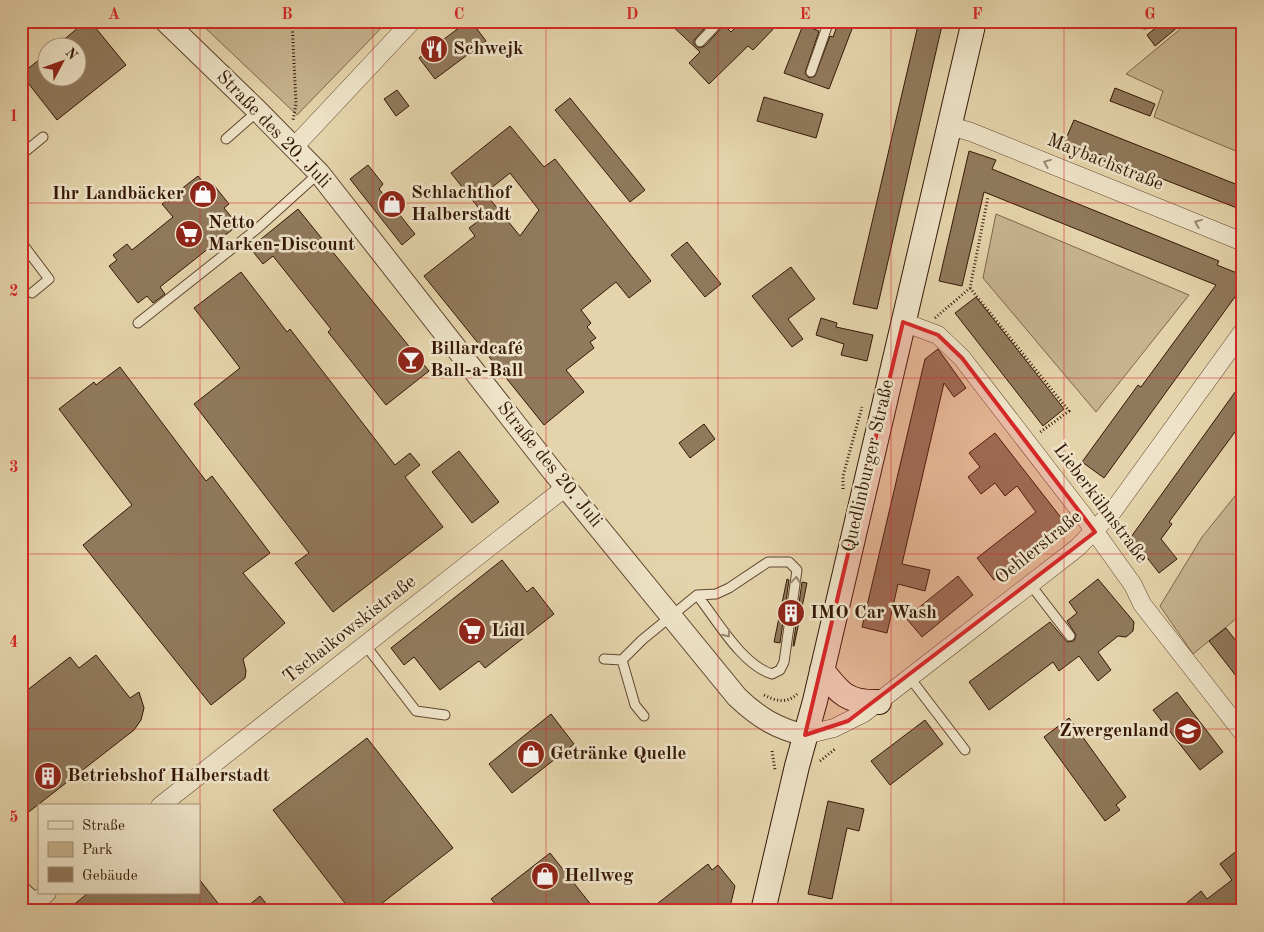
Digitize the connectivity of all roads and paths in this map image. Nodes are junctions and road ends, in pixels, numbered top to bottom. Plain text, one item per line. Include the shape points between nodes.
1 (165, 21) edge
2 (292, 21) edge
3 (412, 21) edge
4 (720, 21) edge
5 (829, 21) edge
6 (974, 21) edge
7 (700, 42) dead end
8 (811, 72) dead end
9 (258, 110) junction
10 (293, 121) dead end
11 (950, 126) junction
12 (43, 137) dead end
13 (226, 138) dead end
14 (294, 147) junction
15 (21, 155) edge
16 (319, 173) junction
17 (988, 197) dead end
18 (21, 242) edge
19 (1243, 242) edge
20 (970, 288) junction
21 (32, 293) dead end
22 (138, 323) dead end
23 (913, 325) junction
24 (1243, 331) edge
25 (1027, 442) junction
26 (566, 487) junction
27 (1095, 532) junction
28 (1030, 584) junction
29 (698, 595) junction
30 (671, 616) junction
31 (1236, 625) dead end
32 (1243, 633) edge
33 (1070, 636) dead end
34 (366, 646) junction
35 (604, 659) dead end
36 (622, 660) junction
37 (822, 670) junction
38 (910, 678) junction
39 (879, 702) junction
40 (445, 714) dead end
41 (644, 716) dead end
42 (1243, 733) edge
43 (805, 735) junction
44 (965, 750) dead end
45 (163, 804) edge
46 (21, 884) edge
47 (36, 901) edge
48 (763, 911) edge

1 - 9 street, Straße des 20. Juli
2 - 10 path via 296,104
3 - 14 street
4 - 7 lane
5 - 8 lane
6 - 11 main road, Quedlinburger Straße
9 - 13 lane
9 - 14 street, Straße des 20. Juli
19 -> 11 street, Maybachstraße
11 - 23 main road, Quedlinburger Straße
12 - 15 lane
14 - 16 street, Straße des 20. Juli
16 - 22 lane via 258,228
16 - 26 street, Straße des 20. Juli
17 - 20 path
18 - 21 lane via 49,279
20 - 23 path
20 - 25 path via 1069,411
23 - 25 street, Lieberkühnstraße via 938,335 962,358
23 - 37 main road, Quedlinburger Straße
24 - 27 street, Oehlerstraße
25 - 27 street, Lieberkühnstraße
26 - 30 street, Straße des 20. Juli
26 - 34 street, Tschaikowskistraße
27 - 28 street, Oehlerstraße
27 - 42 street, Lieberkühnstraße via 1133,585 1142,604
28 - 33 lane
28 - 38 street, Oehlerstraße
29 -> 29 lane via 750,662 772,674 780,670 797,581 797,570 789,562 768,562 729,588 716,594
29 - 30 lane
30 - 36 lane
30 - 43 street, Straße des 20. Juli via 751,710 778,728
31 - 32 path
34 - 40 lane via 416,712
34 - 45 street, Tschaikowskistraße
35 - 36 lane
36 - 41 lane via 635,705
37 - 39 main road via 844,696 860,702
37 - 43 main road, Quedlinburger Straße
38 - 39 street, Oehlerstraße
38 - 44 lane
39 - 43 street, Oehlerstraße via 834,728
43 - 48 main road, Quedlinburger Straße
46 - 47 lane

